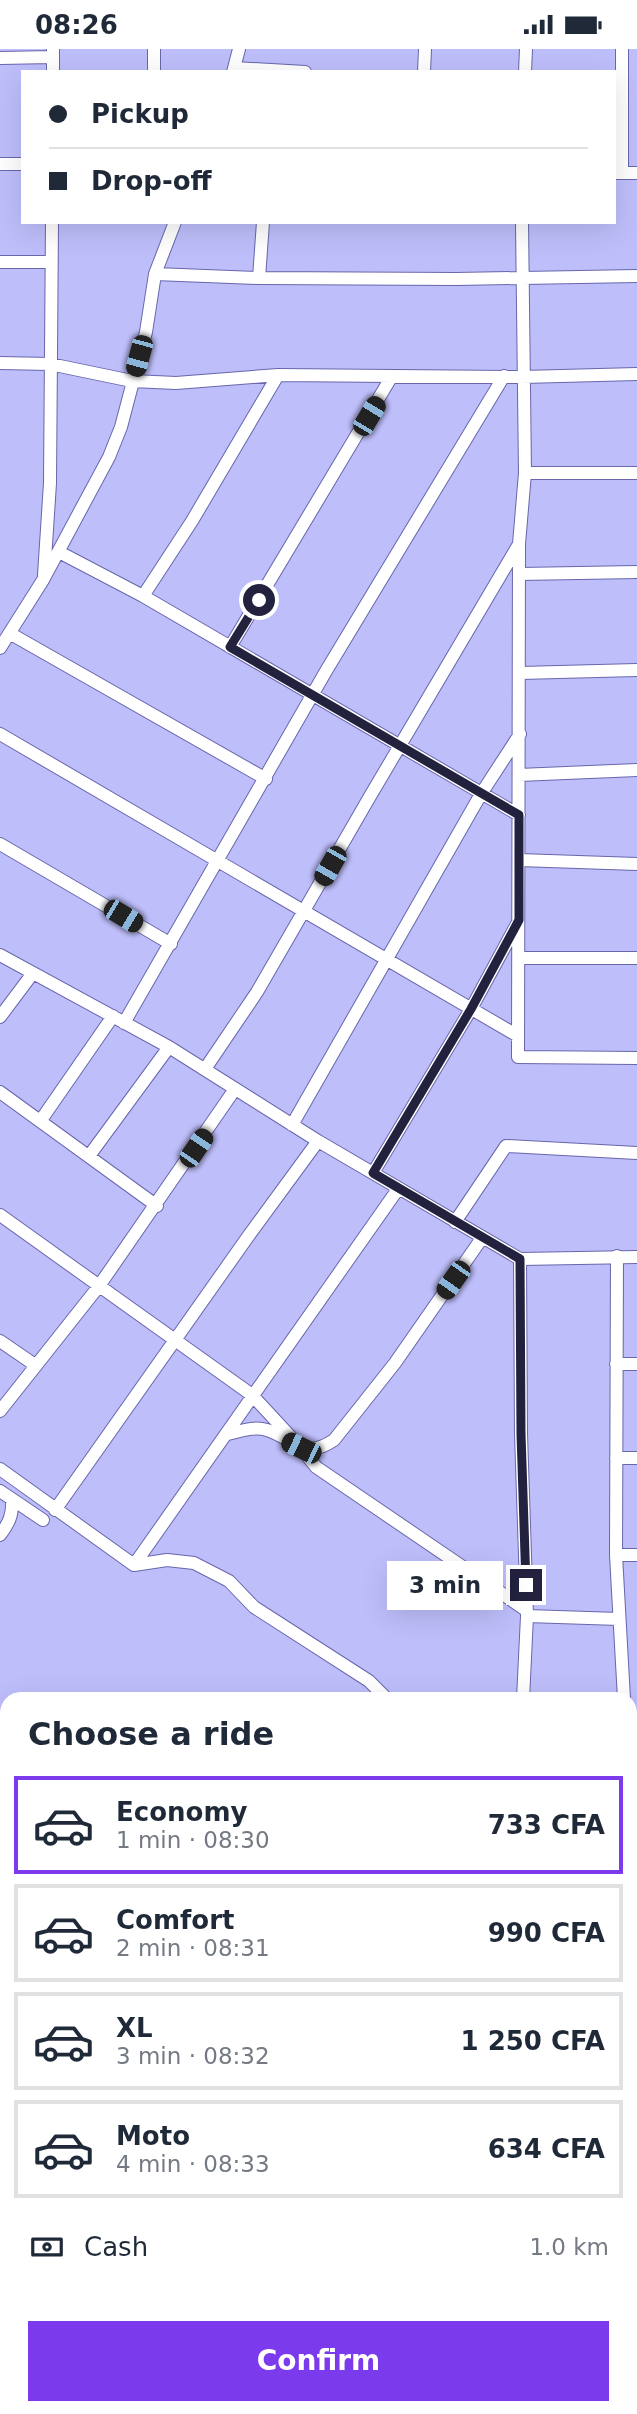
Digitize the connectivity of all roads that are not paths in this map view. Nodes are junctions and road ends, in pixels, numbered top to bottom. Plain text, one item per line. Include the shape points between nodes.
1 (154, 49) edge
2 (239, 49) edge
3 (425, 49) edge
4 (526, 49) edge
5 (622, 49) edge
6 (53, 53) edge
7 (0, 58) edge
8 (154, 70) edge
9 (234, 70) edge
10 (424, 70) edge
11 (525, 70) edge
12 (0, 164) edge
13 (21, 164) edge
14 (618, 173) edge
15 (637, 173) edge
16 (52, 224) edge
17 (174, 224) edge
18 (263, 224) edge
19 (522, 224) edge
20 (0, 262) edge
21 (50, 262) junction
22 (155, 274) junction
23 (637, 276) edge
24 (259, 278) junction
25 (522, 278) junction
26 (0, 363) edge
27 (50, 365) junction
28 (278, 375) junction
29 (637, 375) edge
30 (392, 376) junction
31 (504, 376) junction
32 (523, 376) junction
33 (132, 381) junction
34 (525, 473) junction
35 (637, 473) edge
36 (519, 544) junction
37 (60, 551) junction
38 (637, 572) edge
39 (520, 574) junction
40 (43, 580) junction
41 (143, 596) junction
42 (11, 634) junction
43 (230, 647) junction
44 (0, 648) edge
45 (637, 670) edge
46 (520, 673) junction
47 (312, 695) junction
48 (520, 733) junction
49 (0, 734) edge
50 (401, 746) junction
51 (637, 770) edge
52 (519, 775) junction
53 (266, 779) junction
54 (481, 794) junction
55 (519, 815) junction
56 (1, 846) edge
57 (519, 860) junction
58 (218, 861) junction
59 (637, 864) edge
60 (303, 911) junction
61 (519, 920) junction
62 (171, 944) junction
63 (0, 955) edge
64 (519, 958) junction
65 (637, 958) edge
66 (386, 959) junction
67 (33, 973) junction
68 (471, 1009) junction
69 (0, 1017) edge
70 (119, 1020) junction
71 (518, 1036) junction
72 (169, 1047) junction
73 (637, 1058) edge
74 (205, 1069) junction
75 (235, 1089) junction
76 (0, 1092) edge
77 (41, 1120) junction
78 (292, 1125) junction
79 (318, 1141) junction
80 (637, 1153) edge
81 (89, 1156) junction
82 (373, 1173) junction
83 (398, 1189) junction
84 (157, 1206) junction
85 (0, 1215) edge
86 (456, 1222) junction
87 (482, 1238) junction
88 (617, 1257) junction
89 (637, 1257) edge
90 (520, 1259) junction
91 (99, 1286) junction
92 (177, 1340) junction
93 (0, 1341) edge
94 (616, 1364) junction
95 (637, 1364) edge
96 (36, 1365) junction
97 (252, 1395) junction
98 (0, 1411) edge
99 (228, 1434) junction
100 (301, 1448) junction
101 (616, 1458) junction
102 (637, 1458) edge
103 (0, 1469) edge
104 (0, 1491) edge
105 (12, 1499) junction
106 (55, 1510) junction
107 (43, 1520) dead end
108 (0, 1535) edge
109 (616, 1555) junction
110 (637, 1555) edge
111 (134, 1565) junction
112 (527, 1613) junction
113 (619, 1619) junction
114 (380, 1692) edge
115 (523, 1692) edge
116 (624, 1692) edge

1 - 8 street
2 - 9 street
3 - 10 street
4 - 11 street
5 - 14 street
6 - 7 street
12 - 13 street
14 - 15 street
16 - 21 street
17 - 22 street
18 - 24 street
19 - 25 street
20 - 21 street
21 - 27 street
22 - 24 street
22 - 33 street
23 - 25 street
24 - 25 street
25 - 32 street
26 - 27 street
27 - 33 street
27 - 40 street via 50,484
28 - 30 street
28 - 33 street via 176,383
28 - 41 street
29 - 32 street
30 - 31 street
30 - 43 street
31 - 32 street
31 - 47 street
32 - 34 street
33 - 37 street via 109,457
34 - 35 street
34 - 36 street
36 - 39 street
36 - 50 street
37 - 40 street
37 - 41 street
38 - 39 street
39 - 46 street
40 - 42 street
41 - 43 street
42 - 44 street
42 - 53 street
43 - 47 street
45 - 46 street
46 - 48 street
47 - 50 street
47 - 53 street
48 - 52 street
48 - 54 street
49 - 58 street
50 - 54 street
50 - 60 street
51 - 52 street
52 - 55 street
53 - 58 street
54 - 55 street
54 - 66 street
55 - 57 street
56 - 62 street
57 - 59 street
57 - 61 street
58 - 60 street
58 - 62 street
60 - 66 street
60 - 74 street via 257,992
61 - 64 street
61 - 68 street
62 - 70 street
63 - 67 street
64 - 65 street
64 - 71 street
66 - 68 street
66 - 78 street
67 - 69 street
67 - 70 street
68 - 71 street
68 - 82 street
70 - 72 street
70 - 77 street
71 - 73 street via 518,1057
72 - 74 street
72 - 81 street
74 - 75 street
75 - 78 street
75 - 84 street
76 - 77 street
77 - 81 street
78 - 79 street
79 - 82 street
79 - 92 street
80 - 86 street via 506,1146
81 - 84 street
82 - 83 street
83 - 86 street
83 - 97 street
84 - 91 street
85 - 91 street
86 - 87 street
87 - 90 street
87 - 100 street via 395,1363 334,1440 321,1449
88 - 89 street
88 - 90 street
88 - 94 street
90 - 112 street
91 - 92 street
91 - 96 street
92 - 97 street
92 - 106 street
93 - 96 street
94 - 95 street
94 - 101 street
96 - 98 street
97 - 99 street
97 - 100 street
99 - 100 street via 251,1428 268,1430
99 - 111 street
100 - 112 street via 316,1467
101 - 102 street
101 - 109 street
103 - 106 street
104 - 105 street
105 - 107 street
105 - 108 street via 10,1521
106 - 111 street
109 - 110 street
109 - 113 street
111 - 114 street via 167,1560 194,1563 229,1581 254,1607
112 - 113 street
112 - 115 street
113 - 116 street

